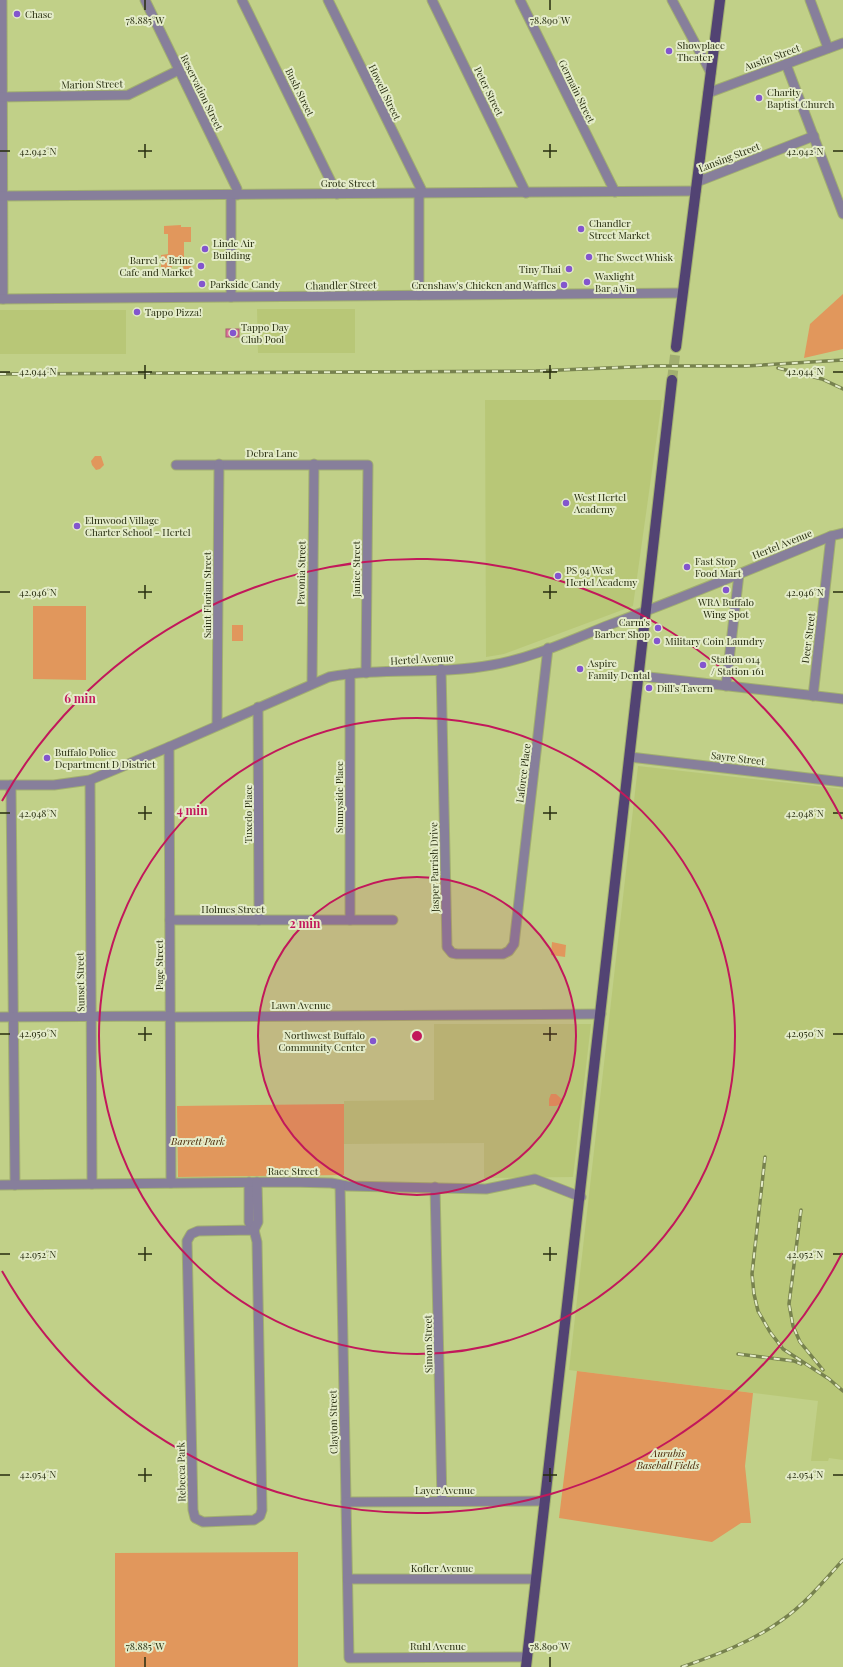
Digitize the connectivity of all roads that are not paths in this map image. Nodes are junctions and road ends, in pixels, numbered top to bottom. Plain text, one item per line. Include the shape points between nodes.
1 (2, 0) edge
2 (145, 0) edge
3 (242, 0) edge
4 (328, 0) edge
5 (432, 0) edge
6 (520, 0) edge
7 (672, 0) edge
8 (720, 0) edge
9 (810, 0) edge
10 (843, 43) edge
11 (828, 48) junction
12 (786, 64) junction
13 (179, 70) junction
14 (711, 73) junction
15 (708, 93) junction
16 (1, 97) edge
17 (814, 136) junction
18 (696, 186) junction
19 (615, 192) junction
20 (421, 193) junction
21 (526, 193) junction
22 (337, 194) junction
23 (234, 195) junction
24 (1, 196) edge
25 (843, 214) edge
26 (682, 293) junction
27 (420, 295) junction
28 (231, 297) junction
29 (2, 299) edge
30 (676, 347) tunnel mouth
31 (672, 380) tunnel mouth
32 (219, 464) junction
33 (314, 464) junction
34 (176, 465) dead end
35 (368, 465) joint
36 (843, 533) edge
37 (831, 536) junction
38 (739, 574) junction
39 (646, 611) junction
40 (548, 648) junction
41 (442, 669) junction
42 (366, 673) junction
43 (350, 674) junction
44 (640, 676) junction
45 (312, 683) junction
46 (726, 686) junction
47 (813, 696) junction
48 (843, 699) edge
49 (258, 707) junction
50 (217, 726) junction
51 (169, 747) junction
52 (630, 757) junction
53 (90, 780) junction
54 (843, 782) edge
55 (0, 785) edge
56 (11, 785) junction
57 (519, 901) joint
58 (170, 920) junction
59 (259, 920) junction
60 (350, 920) junction
61 (393, 920) dead end
62 (601, 1014) junction
63 (13, 1016) junction
64 (92, 1016) junction
65 (0, 1017) edge
66 (170, 1017) junction
67 (253, 1182) junction
68 (171, 1183) junction
69 (92, 1184) junction
70 (0, 1185) edge
71 (14, 1185) junction
72 (340, 1185) junction
73 (436, 1187) junction
74 (580, 1197) junction
75 (254, 1230) junction
76 (442, 1501) junction
77 (545, 1501) junction
78 (346, 1502) junction
79 (348, 1579) junction
80 (536, 1579) junction
81 (349, 1658) joint
82 (526, 1662) edge

1 - 16 street
2 - 13 street, Reservation Street
3 - 22 street, Bush Street
4 - 20 street, Howell Street
5 - 21 street, Peter Street
6 - 19 street, Germain Street
7 - 14 street
8 - 14 main road
9 - 11 street
10 - 11 street, Austin Street
11 - 12 street, Austin Street
12 - 15 street, Austin Street
12 - 17 street
13 - 16 street, Marion Street via 128,94
13 - 23 street, Reservation Street via 236,189
14 - 15 main road
15 - 18 main road
16 - 24 street
17 - 18 street, Lansing Street
17 - 25 street
18 - 19 street, Grote Street
18 - 26 main road
19 - 21 street, Grote Street
20 - 21 street, Grote Street
20 - 22 street, Grote Street
20 - 27 street, Howell Street
22 - 23 street, Grote Street
23 - 24 street, Grote Street
23 - 28 street
24 - 29 street
26 - 27 street, Chandler Street
26 - 30 main road
27 - 28 street, Chandler Street
28 - 29 street, Chandler Street
31 - 39 main road
32 - 33 street, Debra Lane
32 - 34 street, Debra Lane
32 - 50 street, Saint Florian Street
33 - 35 street, Debra Lane
33 - 45 street, Pavonia Street
35 - 42 street, Janice Street
36 - 37 street, Hertel Avenue
37 - 38 street, Hertel Avenue
37 - 47 street, Deer Street
38 - 39 street, Hertel Avenue
38 - 46 street
39 - 40 street, Hertel Avenue
39 - 44 main road
40 - 41 street, Hertel Avenue via 491,665
40 - 57 street, Laforce Place
41 - 42 street, Hertel Avenue
41 - 57 street, Jasper Parrish Drive via 446,936 449,950 457,954 503,954 509,951 514,944
42 - 43 street, Hertel Avenue
43 - 45 street, Hertel Avenue
43 - 60 street, Sunnyside Place
44 - 46 street
44 - 52 main road
45 - 49 street, Hertel Avenue
46 - 47 street
47 - 48 street
49 - 50 street, Hertel Avenue
49 - 59 street, Tuxedo Place
50 - 51 street, Hertel Avenue
51 - 53 street, Hertel Avenue
51 - 58 street, Page Street
52 - 54 street, Sayre Street
52 - 62 main road
53 - 56 street, Hertel Avenue via 54,785
53 - 64 street, Sunset Street
55 - 56 street, Hertel Avenue
56 - 63 street
58 - 59 street, Holmes Street
58 - 66 street, Page Street
59 - 60 street, Holmes Street
60 - 61 street, Holmes Street
62 - 66 street, Lawn Avenue
62 - 74 main road
63 - 64 street, Lawn Avenue
63 - 65 street, Lawn Avenue
63 - 71 street
64 - 66 street, Lawn Avenue
64 - 69 street, Sunset Street
66 - 68 street, Page Street
67 - 68 street, Race Street
67 - 72 street, Race Street
67 - 75 street, Rebecca Park via 249,1222
68 - 69 street, Race Street
69 - 71 street, Race Street
70 - 71 street, Race Street
72 - 73 street, Race Street
72 - 78 street, Clayton Street
73 - 74 street, Race Street via 486,1189 535,1179
73 - 76 street, Simon Street
74 - 77 main road
75 - 75 street, Rebecca Park via 262,1510 254,1520 203,1522 195,1518 193,1510 187,1240 191,1234 198,1231
76 - 77 street, Layer Avenue
76 - 78 street, Layer Avenue
77 - 80 main road
78 - 79 street, Clayton Street
79 - 80 street, Kofler Avenue
79 - 81 street, Clayton Street
80 - 82 main road
81 - 82 street, Ruhl Avenue

